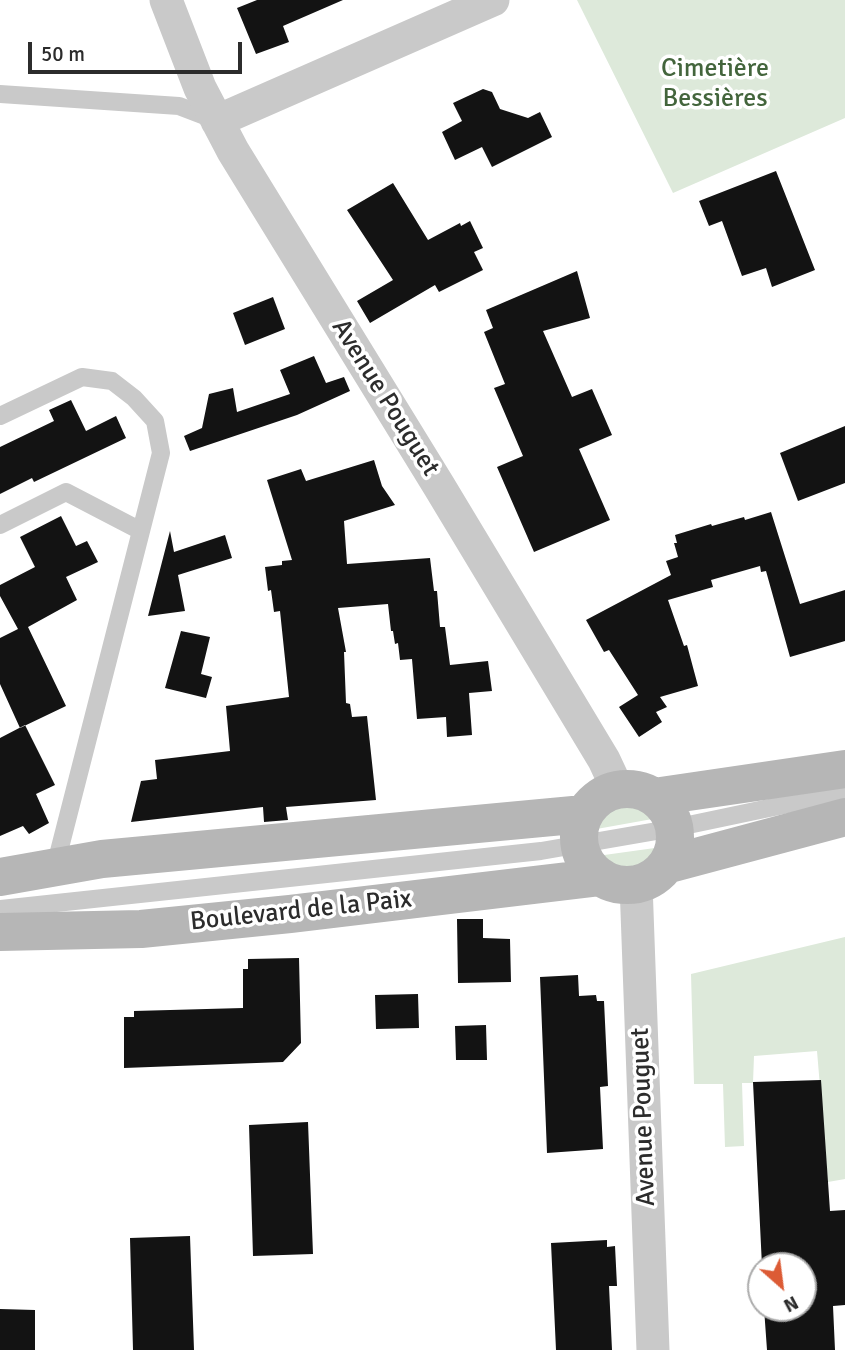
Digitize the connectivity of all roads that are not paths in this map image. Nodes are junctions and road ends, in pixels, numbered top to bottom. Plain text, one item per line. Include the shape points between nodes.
1 (166, 0) edge
2 (494, 0) edge
3 (0, 94) edge
4 (217, 121) junction
5 (0, 416) edge
6 (0, 525) edge
7 (141, 531) junction
8 (845, 769) edge
9 (845, 792) edge
10 (636, 793) junction
11 (845, 817) edge
12 (674, 828) junction
13 (582, 830) junction
14 (55, 867) junction
15 (634, 875) junction
16 (0, 877) edge
17 (0, 909) edge
18 (0, 932) edge
19 (653, 1350) edge

1 - 4 street, Avenue Pouguet
2 - 4 street
3 - 4 lane via 179,106
4 - 10 street, Avenue Pouguet via 604,760
5 - 7 lane via 82,377 112,381 134,398 155,421 161,453
6 - 7 lane via 66,492
7 - 14 lane
8 - 10 main road
9 - 12 lane
10 - 12 main road via 667,810
10 - 13 main road via 598,798
11 - 15 main road, Boulevard de la Paix
12 - 13 lane
12 - 15 main road via 672,854
13 - 14 main road via 102,859
13 - 15 main road via 587,864
13 - 17 lane via 410,866
14 - 16 main road
15 - 18 main road, Boulevard de la Paix via 141,929
15 - 19 street, Avenue Pouguet

